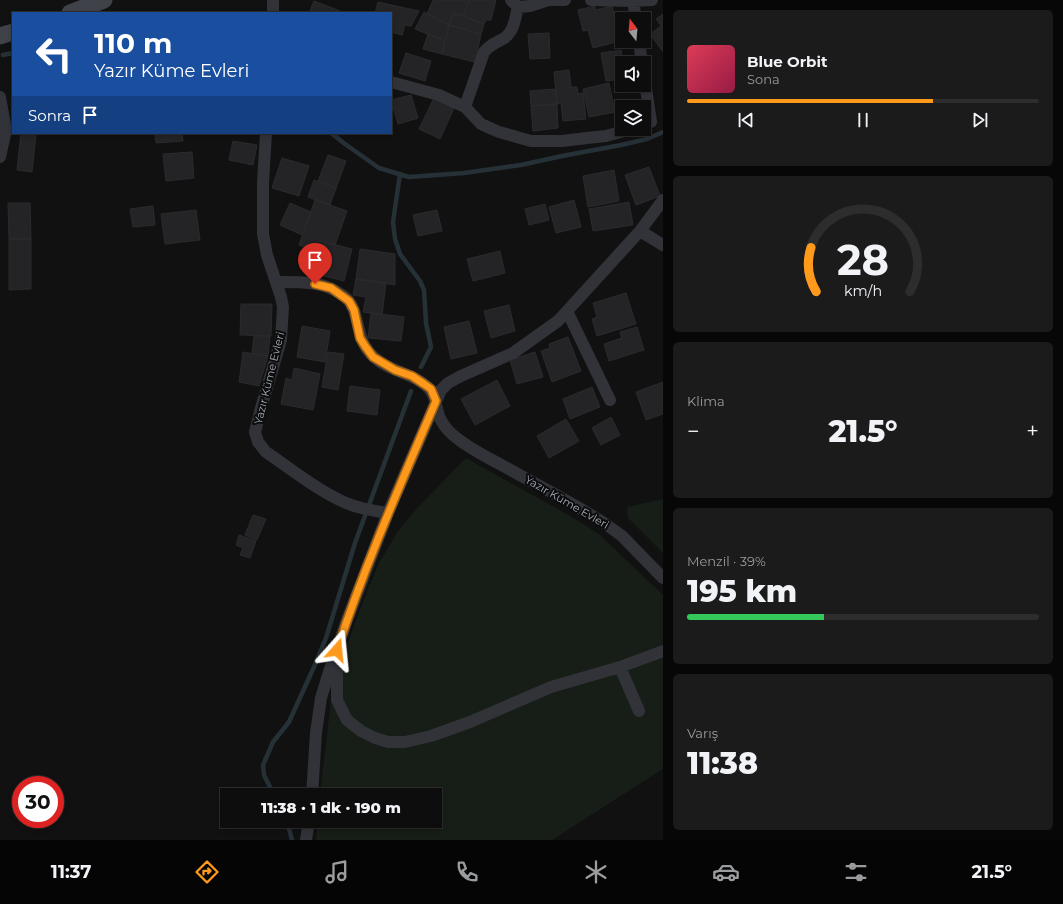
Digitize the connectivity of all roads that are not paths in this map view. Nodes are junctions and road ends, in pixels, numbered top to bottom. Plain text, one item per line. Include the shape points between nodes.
1 (273, 0) edge
2 (565, 0) edge
3 (591, 0) edge
4 (652, 0) edge
5 (633, 1) junction
6 (514, 3) edge
7 (101, 5) edge
8 (74, 12) edge
9 (273, 12) edge
10 (635, 12) edge
11 (12, 32) edge
12 (0, 36) edge
13 (392, 82) edge
14 (647, 92) edge
15 (0, 97) edge
16 (465, 107) junction
17 (12, 117) edge
18 (653, 122) edge
19 (6, 130) junction
20 (266, 134) edge
21 (615, 134) edge
22 (0, 157) edge
23 (663, 200) edge
24 (640, 231) junction
25 (663, 245) edge
26 (277, 282) junction
27 (567, 311) junction
28 (610, 400) dead end
29 (436, 401) junction
30 (388, 513) junction
31 (663, 578) edge
32 (337, 650) junction
33 (663, 651) edge
34 (620, 667) junction
35 (639, 711) dead end
36 (312, 788) edge
37 (308, 828) edge
38 (306, 840) edge

1 - 9 street
2 - 6 street via 549,0 530,6
3 - 5 street
4 - 5 street
5 - 10 street
6 - 16 street via 513,28 509,34 484,52
7 - 8 street
11 - 12 street
13 - 16 street via 439,95
14 - 18 street
15 - 19 street
16 - 21 street via 481,124 498,132 531,141 562,141
17 - 19 street
19 - 22 street
20 - 26 street, Yazır Küme Evleri via 263,234 267,255
23 - 24 street
24 - 25 street
24 - 27 street
26 - 29 street, Yazır Küme Evleri via 315,284 339,293 349,301 354,310 360,338 373,357 424,384 431,389
26 - 30 street, Yazır Küme Evleri via 283,307 281,340 255,432 258,442 266,452 334,497 367,510
27 - 28 street
27 - 29 street via 558,321 513,352 448,383
29 - 30 street
29 - 31 street, Yazır Küme Evleri via 439,416 453,435 483,455 607,525 622,536
30 - 32 street
32 - 34 street via 337,700 342,712 347,720 361,731 388,742 405,742 431,736 551,687
32 - 36 street via 321,698
33 - 34 street
34 - 35 street
37 - 38 street

